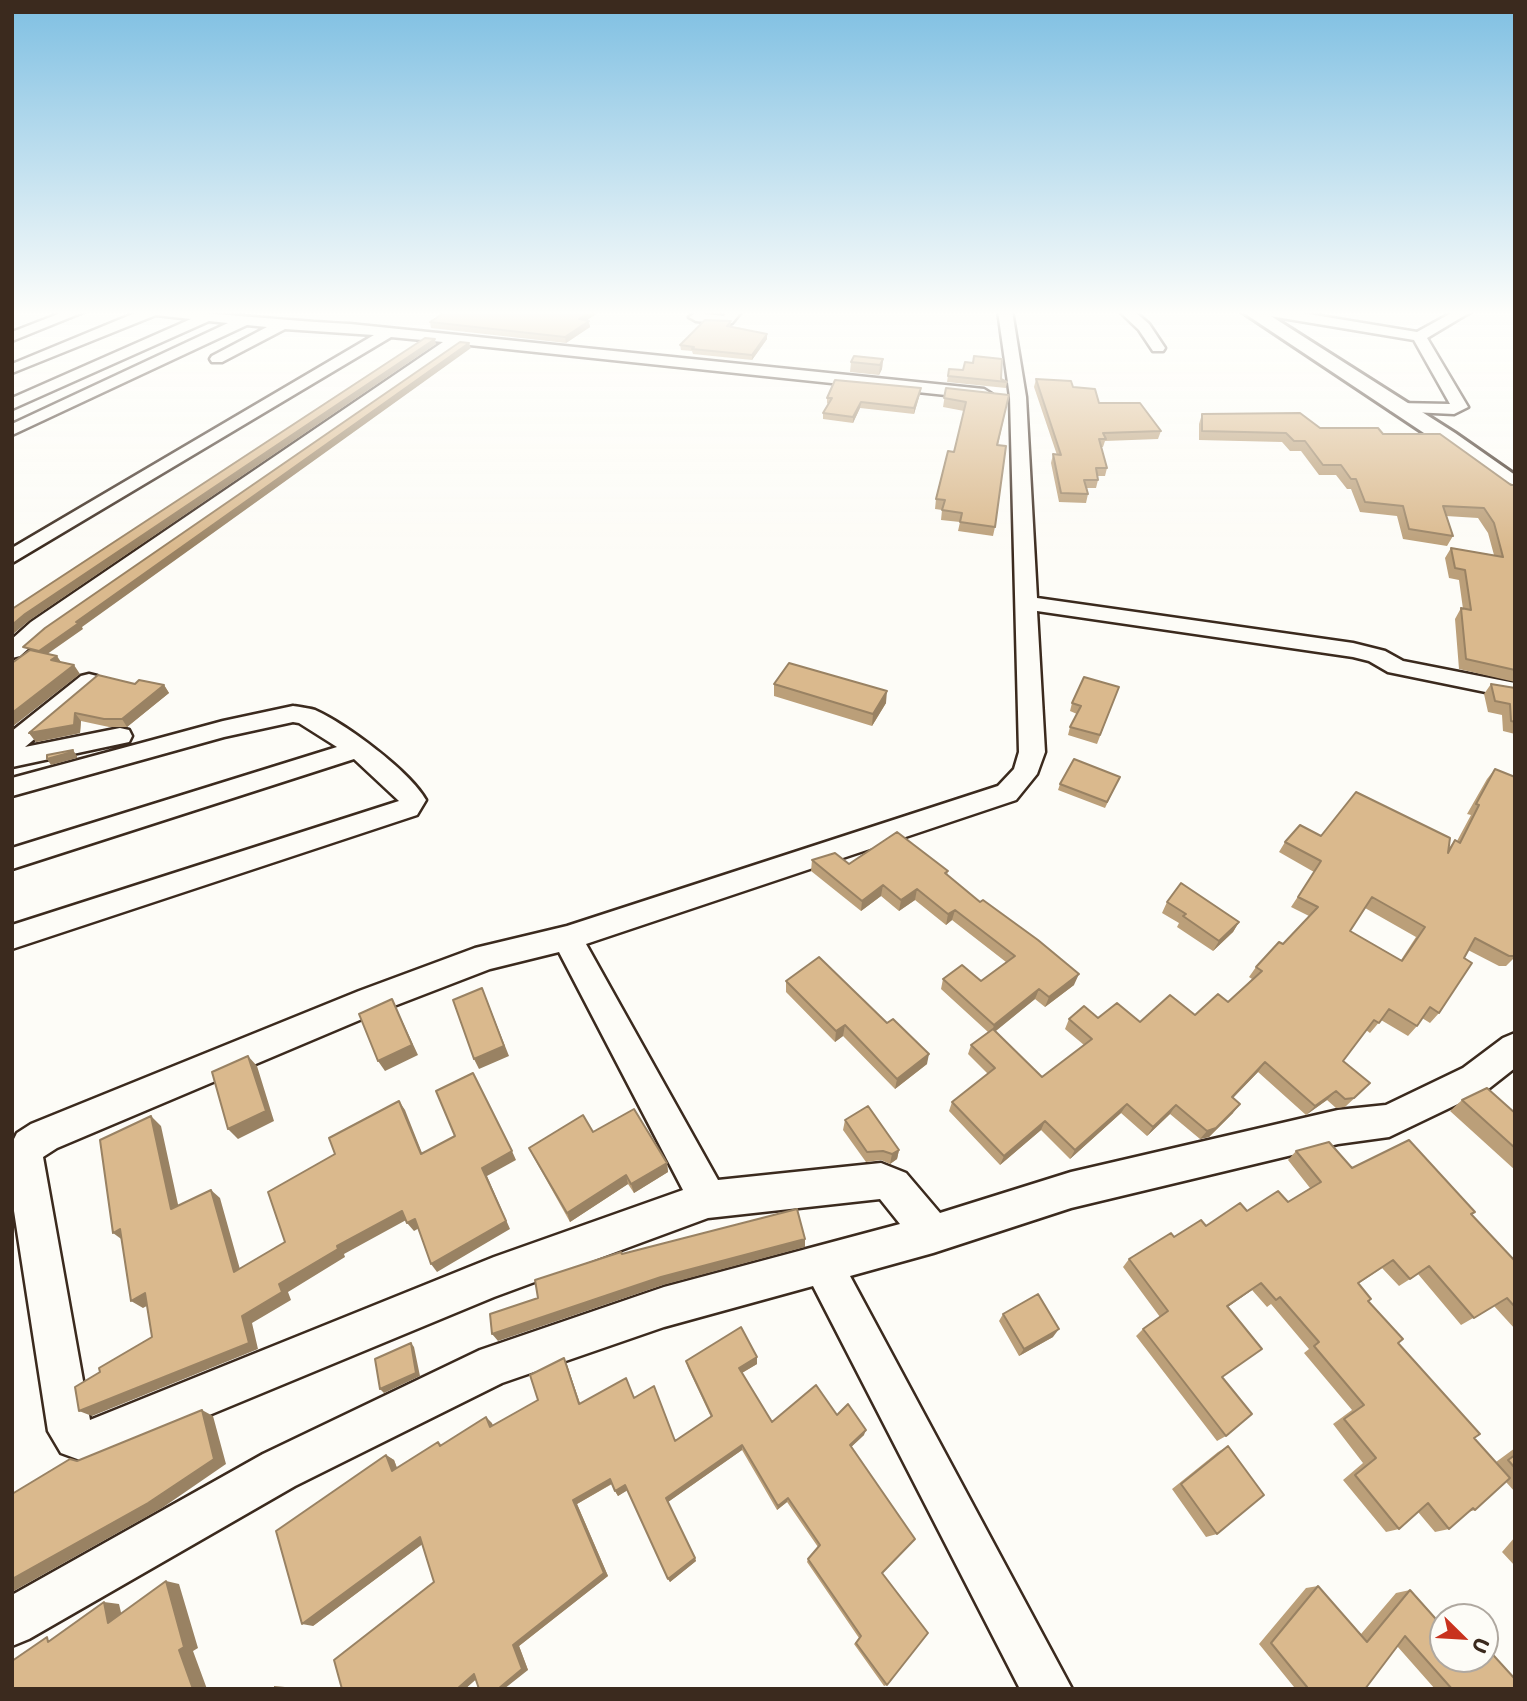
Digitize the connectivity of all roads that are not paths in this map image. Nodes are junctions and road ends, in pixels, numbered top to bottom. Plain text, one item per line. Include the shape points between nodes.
1 (43, 390) edge
2 (96, 390) edge
3 (291, 390) edge
4 (383, 390) edge
5 (953, 390) edge
6 (1017, 390) edge
7 (1370, 390) edge
8 (1450, 390) edge
9 (1018, 397) junction
10 (12, 404) edge
11 (1397, 408) junction
12 (12, 430) edge
13 (1515, 487) edge
14 (12, 557) edge
15 (1025, 603) junction
16 (12, 651) edge
17 (89, 681) edge
18 (1515, 691) edge
19 (120, 736) dead end
20 (12, 744) edge
21 (358, 749) junction
22 (12, 758) edge
23 (12, 787) edge
24 (12, 859) edge
25 (12, 937) edge
26 (568, 939) junction
27 (1515, 1048) edge
28 (708, 1200) junction
29 (933, 1234) junction
30 (822, 1263) junction
31 (12, 1622) edge
32 (1047, 1689) edge

1 - 10 street
2 - 12 street
3 - 14 street
4 - 16 street via 39,627
5 - 9 street
6 - 9 street
7 - 11 main road
8 - 11 street via 1460,407
9 - 15 street
11 - 13 main road
15 - 18 street via 1353,650 1396,667
15 - 26 street via 1032,752 1021,781 1007,793
17 - 20 street
19 - 22 street
21 - 23 street via 306,716 293,715 223,729
21 - 24 street
21 - 25 street via 409,794 413,800 408,808
26 - 28 street
26 - 28 street via 486,957 370,1001 30,1145 24,1157 70,1431 91,1442 494,1276
27 - 29 street via 1475,1079 1389,1121 1338,1127 1071,1190
28 - 29 street via 881,1181 893,1186
29 - 30 street
30 - 31 street via 664,1307 495,1365 279,1470
30 - 32 street

